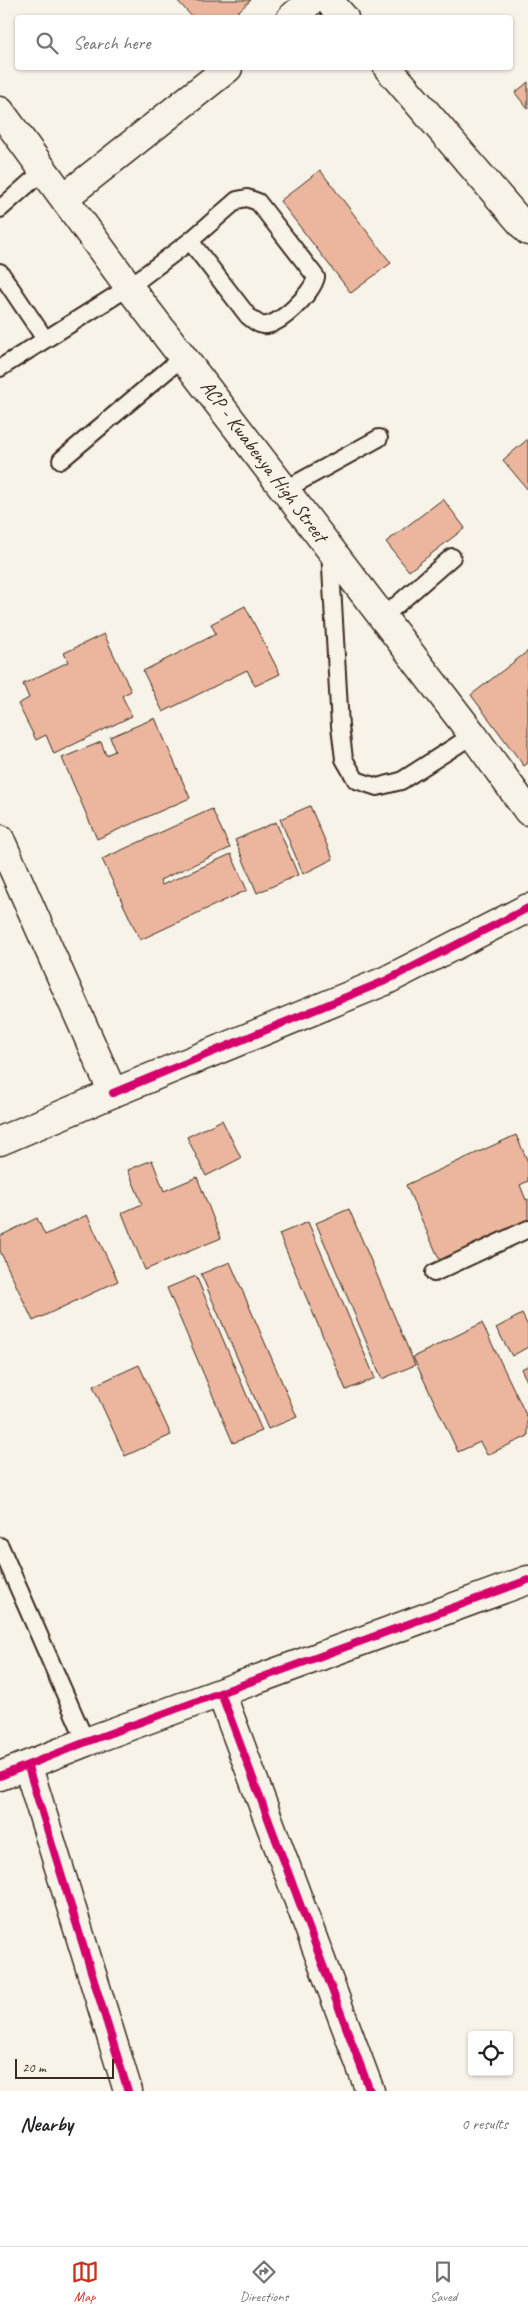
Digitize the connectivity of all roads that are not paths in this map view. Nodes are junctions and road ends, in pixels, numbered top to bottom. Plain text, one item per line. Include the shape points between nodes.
1 (312, 0) edge
2 (328, 0) edge
3 (294, 15) edge
4 (341, 15) edge
5 (225, 70) edge
6 (390, 70) edge
7 (0, 111) edge
8 (44, 170) junction
9 (66, 197) junction
10 (0, 210) edge
11 (528, 230) edge
12 (190, 241) junction
13 (0, 272) edge
14 (129, 286) junction
15 (45, 339) junction
16 (184, 356) junction
17 (0, 368) edge
18 (379, 438) dead end
19 (61, 460) dead end
20 (286, 490) junction
21 (330, 547) junction
22 (452, 556) dead end
23 (383, 617) junction
24 (473, 735) junction
25 (528, 811) edge
26 (0, 839) edge
27 (528, 908) edge
28 (113, 1094) junction
29 (0, 1141) edge
30 (528, 1229) edge
31 (434, 1273) dead end
32 (0, 1546) edge
33 (528, 1580) edge
34 (221, 1693) junction
35 (86, 1742) junction
36 (28, 1766) junction
37 (0, 1776) edge
38 (128, 2091) edge
39 (370, 2091) edge

1 - 3 street
2 - 4 street
5 - 9 street
6 - 11 street
7 - 8 street, ACP - Kwabenya High Street
8 - 9 street, ACP - Kwabenya High Street
8 - 10 lane
9 - 14 street, ACP - Kwabenya High Street
12 - 12 lane via 237,200 253,199 316,277 314,287 273,324 261,325 248,316
12 - 14 lane
13 - 15 lane
14 - 15 lane
14 - 16 street, ACP - Kwabenya High Street
15 - 17 lane
16 - 19 lane
16 - 20 street, ACP - Kwabenya High Street
18 - 20 lane
20 - 21 street, ACP - Kwabenya High Street
21 - 23 street, ACP - Kwabenya High Street
21 - 24 lane via 340,726 344,759 356,780 377,787 401,781
22 - 23 lane
23 - 24 street, ACP - Kwabenya High Street
24 - 25 street, ACP - Kwabenya High Street
26 - 28 street
27 - 28 street via 385,981
28 - 29 street
30 - 31 lane
32 - 35 lane
33 - 34 street
34 - 35 street
34 - 39 street
35 - 36 street
36 - 37 street
36 - 38 street

